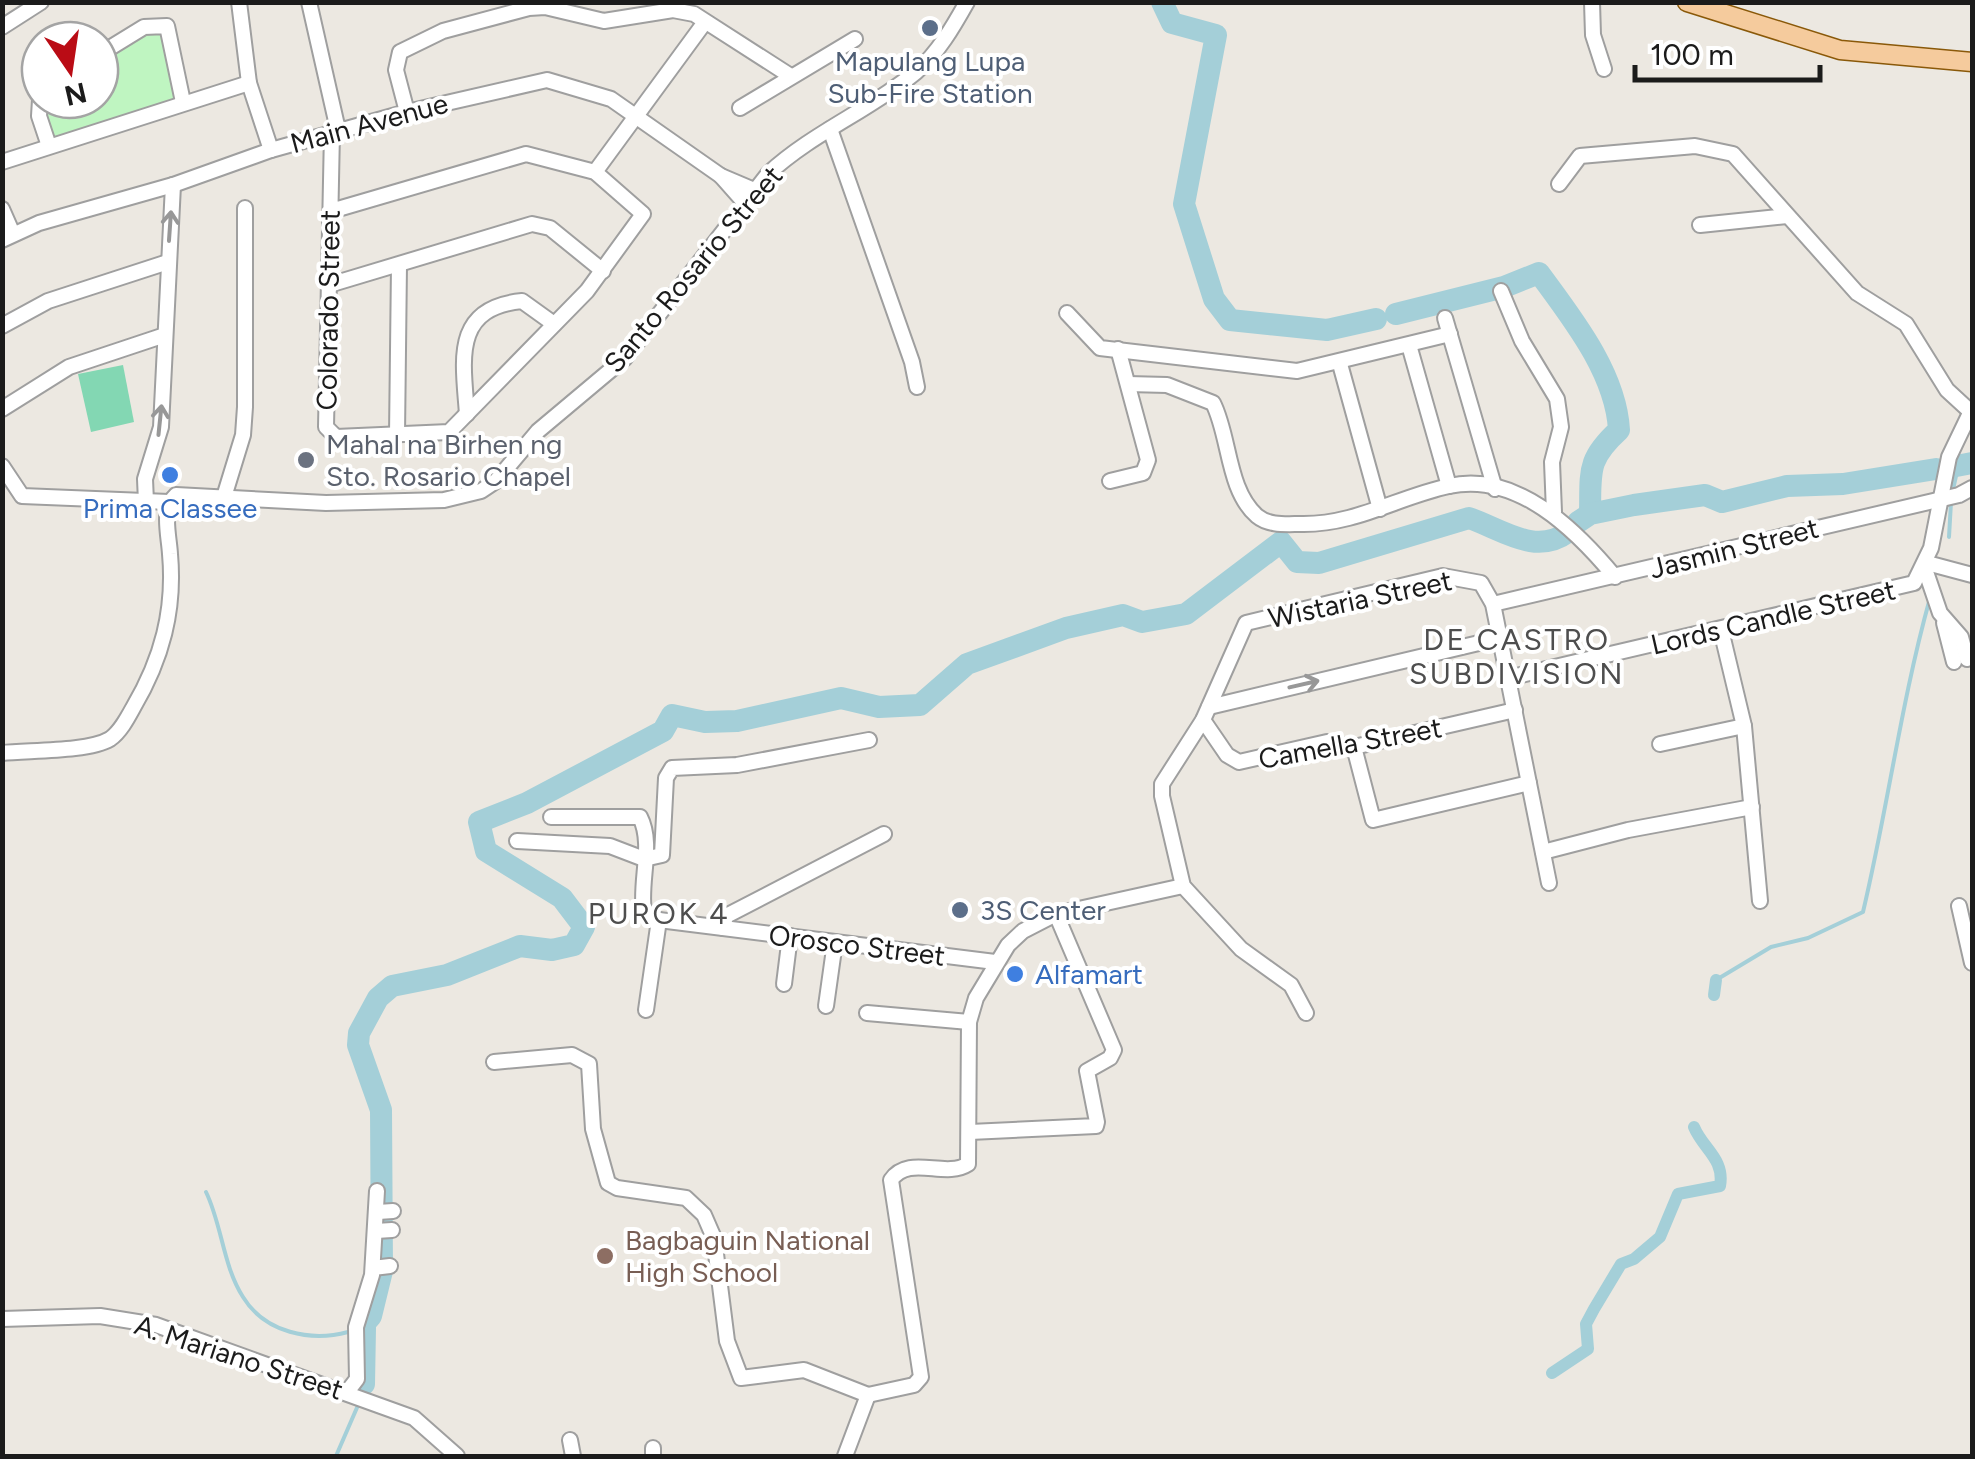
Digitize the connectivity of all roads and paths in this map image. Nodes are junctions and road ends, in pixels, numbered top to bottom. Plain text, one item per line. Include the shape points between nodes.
1 (41, 2) edge
2 (239, 2) edge
3 (308, 2) edge
4 (967, 2) edge
5 (1592, 2) edge
6 (1688, 2) edge
7 (705, 22) junction
8 (2, 27) edge
9 (855, 39) dead end
10 (120, 41) edge
11 (1972, 62) edge
12 (1604, 69) dead end
13 (790, 74) junction
14 (250, 83) junction
15 (183, 102) junction
16 (740, 108) dead end
17 (406, 112) junction
18 (637, 116) junction
19 (41, 120) edge
20 (830, 129) junction
21 (335, 131) junction
22 (49, 146) junction
23 (271, 150) junction
24 (2, 162) edge
25 (595, 172) junction
26 (1559, 184) dead end
27 (173, 185) junction
28 (749, 196) junction
29 (244, 208) dead end
30 (2, 209) edge
31 (331, 211) junction
32 (1788, 216) junction
33 (1700, 224) dead end
34 (8, 237) edge
35 (168, 262) junction
36 (398, 265) junction
37 (603, 271) junction
38 (329, 285) junction
39 (1501, 291) dead end
40 (1067, 313) dead end
41 (1445, 318) dead end
42 (554, 324) junction
43 (2, 326) edge
44 (1450, 334) junction
45 (162, 336) junction
46 (1408, 345) junction
47 (1118, 349) junction
48 (1340, 364) junction
49 (1128, 384) junction
50 (917, 387) dead end
51 (2, 409) edge
52 (1972, 410) edge
53 (467, 414) junction
54 (397, 436) junction
55 (2, 466) edge
56 (1110, 481) dead end
57 (1449, 486) junction
58 (1972, 488) edge
59 (1495, 489) junction
60 (224, 497) junction
61 (1939, 498) junction
62 (146, 502) junction
63 (169, 502) junction
64 (1380, 509) junction
65 (1554, 512) junction
66 (1926, 566) junction
67 (1972, 575) edge
68 (1615, 577) junction
69 (1494, 604) junction
70 (1721, 630) junction
71 (1500, 638) junction
72 (1960, 660) dead end
73 (1508, 678) junction
74 (1515, 710) junction
75 (1206, 714) junction
76 (1744, 726) junction
77 (869, 740) dead end
78 (1660, 744) dead end
79 (1354, 747) junction
80 (2, 752) edge
81 (1529, 783) junction
82 (1752, 807) junction
83 (551, 817) dead end
84 (884, 834) dead end
85 (517, 841) dead end
86 (1543, 852) junction
87 (644, 859) junction
88 (1549, 883) dead end
89 (1183, 886) junction
90 (1760, 901) dead end
91 (1959, 906) dead end
92 (1056, 914) junction
93 (659, 920) junction
94 (724, 928) junction
95 (790, 936) junction
96 (835, 942) junction
97 (995, 962) junction
98 (1972, 963) edge
99 (784, 984) dead end
100 (826, 1006) dead end
101 (646, 1010) dead end
102 (867, 1013) dead end
103 (1306, 1013) dead end
104 (969, 1022) junction
105 (494, 1062) dead end
106 (970, 1132) junction
107 (377, 1191) dead end
108 (2, 1319) edge
109 (354, 1395) junction
110 (868, 1396) junction
111 (570, 1440) dead end
112 (456, 1456) edge
113 (573, 1456) edge
114 (846, 1456) edge

1 - 8 street
2 - 14 street
3 - 21 street, Colorado Street
4 - 20 street, Santo Rosario Street via 915,72
5 - 12 street via 1593,36
6 - 11 main road via 1840,50
7 - 13 street
7 - 17 street via 673,10 604,21 545,7 443,31 396,60
7 - 18 street
9 - 13 street
10 - 15 street via 144,26 167,26
13 - 16 street
14 - 15 street
14 - 23 street
15 - 22 street
17 - 18 street, Main Avenue via 547,80 586,88
17 - 21 street, Main Avenue
18 - 25 street
18 - 28 street, Main Avenue
19 - 22 street
20 - 28 street, Santo Rosario Street via 787,156
20 - 50 street
21 - 23 street, Main Avenue
21 - 31 street, Colorado Street
22 - 24 street
23 - 27 street, Main Avenue
25 - 31 street via 526,154
25 - 37 street, Colorado Street via 642,214
26 - 32 street via 1580,156 1717,148 1749,166
27 - 34 street, Main Avenue
35 -> 27 street
28 - 60 street, Santo Rosario Street via 625,358 538,430 481,491 386,502
29 - 60 street via 245,407
30 - 34 street
31 - 38 street, Colorado Street
32 - 33 street
32 - 52 street via 1856,293 1906,324 1946,390
35 - 43 street via 48,301
35 - 45 street
36 - 37 street via 540,224
36 - 38 street
36 - 54 street
37 - 42 street, Colorado Street
38 - 54 street, Colorado Street via 327,431 336,437
39 - 65 street via 1558,398
40 - 47 street via 1094,344
41 - 44 street
42 - 53 street, Colorado Street
42 - 53 street via 522,301 475,319 464,354
44 - 46 street
44 - 59 street
45 - 51 street via 69,366
62 -> 45 street via 145,479 160,428
46 - 48 street
46 - 57 street
47 - 48 street via 1297,370
47 - 49 street
48 - 64 street
49 - 56 street via 1148,460 1143,472
49 - 64 street via 1167,384 1212,403 1241,491 1268,522 1340,522
52 - 61 street, Lords Candle Street via 1949,457
53 - 54 street, Colorado Street via 440,435
55 - 62 street, Santo Rosario Street via 22,496
57 - 59 street
57 - 64 street
58 - 61 street, Jasmin Street
59 - 65 street
60 - 63 street, Santo Rosario Street via 184,493
61 - 66 street, Lords Candle Street
61 - 68 street, Jasmin Street
62 - 63 street, Santo Rosario Street
63 - 80 street via 166,632 128,717 105,741
65 - 68 street
66 - 67 street
66 - 70 street, Lords Candle Street via 1907,586
66 - 72 street via 1942,618 1961,637
68 - 69 street, Jasmin Street
69 - 71 street
69 - 75 street, Wistaria Street via 1481,584 1443,576 1246,623
70 - 73 street, Lords Candle Street
70 - 76 street
71 - 73 street
75 -> 71 street
73 - 74 street
74 - 79 street, Camella Street
74 - 81 street
75 - 79 street, Camella Street via 1227,754 1239,762 1327,742
75 - 89 street via 1162,784
76 - 78 street
76 - 82 street
77 - 87 street via 737,765 672,768 662,855
79 - 81 street via 1373,820
81 - 86 street
82 - 86 street
82 - 90 street
83 - 87 street via 640,817
84 - 94 street via 726,916
85 - 87 street via 610,846
86 - 88 street
87 - 93 street via 644,912
89 - 92 street
89 - 103 street via 1241,949 1291,985
91 - 98 street
92 - 97 street via 1022,931
92 - 106 street via 1114,1050 1086,1071 1098,1122
93 - 94 street, Orosco Street
93 - 101 street
94 - 95 street, Orosco Street
95 - 96 street, Orosco Street
95 - 99 street
96 - 97 street, Orosco Street
96 - 100 street
97 - 104 street
102 - 104 street
104 - 106 street
105 - 110 street via 572,1055 589,1064 593,1129 608,1183 686,1198 710,1227 727,1341 741,1378 804,1370
106 - 110 street via 964,1168 907,1168 890,1180 921,1377 914,1385
107 - 109 street via 385,1212 380,1267 356,1327
108 - 109 street, A. Mariano Street via 100,1316 156,1324
109 - 112 street, A. Mariano Street via 430,1428
110 - 114 street
111 - 113 street

